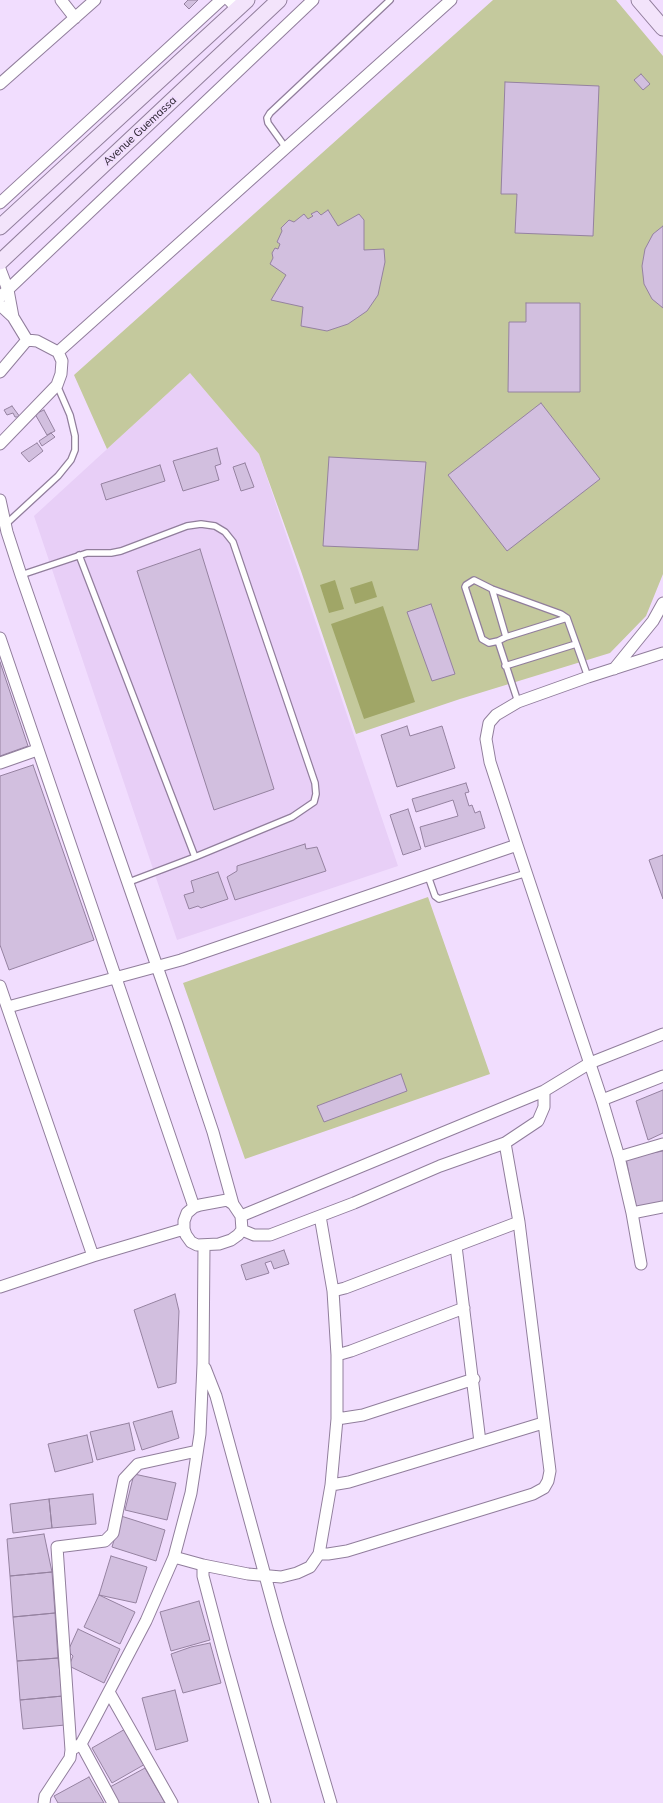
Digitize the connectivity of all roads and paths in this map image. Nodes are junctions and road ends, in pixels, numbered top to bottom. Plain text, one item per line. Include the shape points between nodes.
1 (61, 0) edge
2 (95, 0) edge
3 (221, 0) edge
4 (279, 0) edge
5 (313, 0) edge
6 (390, 0) edge
7 (451, 0) edge
8 (639, 0) edge
9 (238, 3) edge
10 (75, 18) junction
11 (663, 28) edge
12 (0, 84) edge
13 (286, 148) junction
14 (0, 203) edge
15 (0, 227) edge
16 (0, 262) edge
17 (0, 269) edge
18 (4, 294) edge
19 (0, 305) edge
20 (13, 318) junction
21 (27, 340) junction
22 (58, 352) junction
23 (0, 372) edge
24 (57, 385) junction
25 (0, 444) edge
26 (0, 500) edge
27 (5, 524) junction
28 (79, 555) junction
29 (21, 574) junction
30 (492, 589) junction
31 (663, 603) edge
32 (567, 618) junction
33 (506, 637) junction
34 (0, 638) edge
35 (498, 641) junction
36 (576, 644) junction
37 (663, 653) edge
38 (505, 666) junction
39 (614, 669) junction
40 (588, 677) junction
41 (518, 702) junction
42 (37, 750) junction
43 (0, 763) edge
44 (517, 845) junction
45 (195, 857) junction
46 (527, 873) junction
47 (428, 876) junction
48 (129, 882) junction
49 (156, 966) junction
50 (115, 977) junction
51 (0, 986) edge
52 (8, 1007) junction
53 (663, 1034) edge
54 (590, 1063) junction
55 (663, 1076) edge
56 (544, 1091) junction
57 (602, 1100) junction
58 (505, 1143) junction
59 (663, 1144) edge
60 (619, 1156) junction
61 (233, 1204) junction
62 (194, 1207) junction
63 (663, 1207) edge
64 (632, 1213) junction
65 (241, 1216) junction
66 (320, 1216) junction
67 (519, 1222) junction
68 (184, 1229) junction
69 (242, 1230) junction
70 (204, 1246) junction
71 (456, 1246) junction
72 (93, 1256) junction
73 (641, 1264) dead end
74 (0, 1287) edge
75 (333, 1291) junction
76 (464, 1308) junction
77 (338, 1355) junction
78 (203, 1364) junction
79 (474, 1378) junction
80 (337, 1419) junction
81 (543, 1424) junction
82 (480, 1442) junction
83 (197, 1451) junction
84 (332, 1485) junction
85 (319, 1554) junction
86 (174, 1557) junction
87 (203, 1565) junction
88 (266, 1576) junction
89 (109, 1692) junction
90 (76, 1747) junction
91 (44, 1803) edge
92 (113, 1803) edge
93 (172, 1803) edge
94 (265, 1803) edge
95 (331, 1803) edge

1 - 10 street
2 - 10 street
3 - 14 street
4 - 16 main road, Avenue Guemassa
5 - 18 street
6 - 13 lane via 270,113 267,118 268,124
7 - 13 street
8 - 11 main road
9 - 15 main road
10 - 12 street
13 - 22 street
17 - 18 street
18 - 20 street
19 - 20 street
20 - 21 street
21 - 22 street via 37,341
21 - 23 street
22 - 24 street via 62,361
24 - 25 street
24 - 27 lane via 70,415 75,450 71,460 58,476
26 - 27 street
27 - 29 street
28 - 29 lane
28 - 45 lane
28 - 45 lane via 121,551 187,526 201,524 215,526 225,532 233,542 315,783 316,794 314,802 292,817
29 - 48 street
30 - 32 lane
30 - 33 lane
30 - 35 lane via 474,580 465,587 482,639 489,643
31 - 39 street via 653,621
32 - 33 lane
32 - 36 lane
33 - 35 lane
34 - 42 street
35 - 38 lane
36 - 38 lane
36 - 40 lane
37 - 39 street
38 - 41 lane
39 - 40 street
40 - 41 street
41 - 44 street via 496,715 489,723 486,739 490,762
42 - 43 street
42 - 50 street
44 - 46 street
44 - 47 street
45 - 48 lane
46 - 47 lane via 439,899 435,896
46 - 54 street
47 - 49 street via 181,960
48 - 49 street
49 - 50 street
49 - 61 street via 213,1132
50 - 52 street
50 - 62 street
51 - 52 street
52 - 72 street
53 - 54 street
54 - 56 street
54 - 57 street
55 - 57 street
56 - 58 street via 544,1107 538,1121
56 - 65 street
57 - 60 street
58 - 66 street via 440,1166
58 - 67 street
59 - 60 street
60 - 64 street
61 - 62 street via 227,1200
61 - 65 street
62 - 68 street via 187,1213
63 - 64 street
64 - 73 street
65 - 69 street
66 - 69 street via 270,1235 254,1235
66 - 75 street
67 - 71 street
67 - 81 street
68 - 70 street via 191,1242
68 - 72 street
69 - 70 street via 231,1240
70 - 78 street
71 - 75 street
71 - 76 street
72 - 74 street
75 - 77 street
76 - 77 street
76 - 79 street
77 - 80 street
78 - 83 street
78 - 88 street via 216,1396
79 - 80 street via 363,1415
79 - 82 street
80 - 84 street
81 - 82 street
81 - 85 street via 550,1471 544,1488 533,1494 347,1551
82 - 84 street
83 - 86 street via 191,1493
83 - 90 street via 138,1464 124,1479 113,1533 105,1541 57,1547
84 - 85 street
85 - 88 street via 310,1567 297,1573 281,1577
86 - 87 street
86 - 89 street via 146,1621
87 - 88 street
87 - 94 street via 203,1576
88 - 95 street
89 - 90 street
89 - 93 street
90 - 91 street via 45,1796
90 - 92 street

